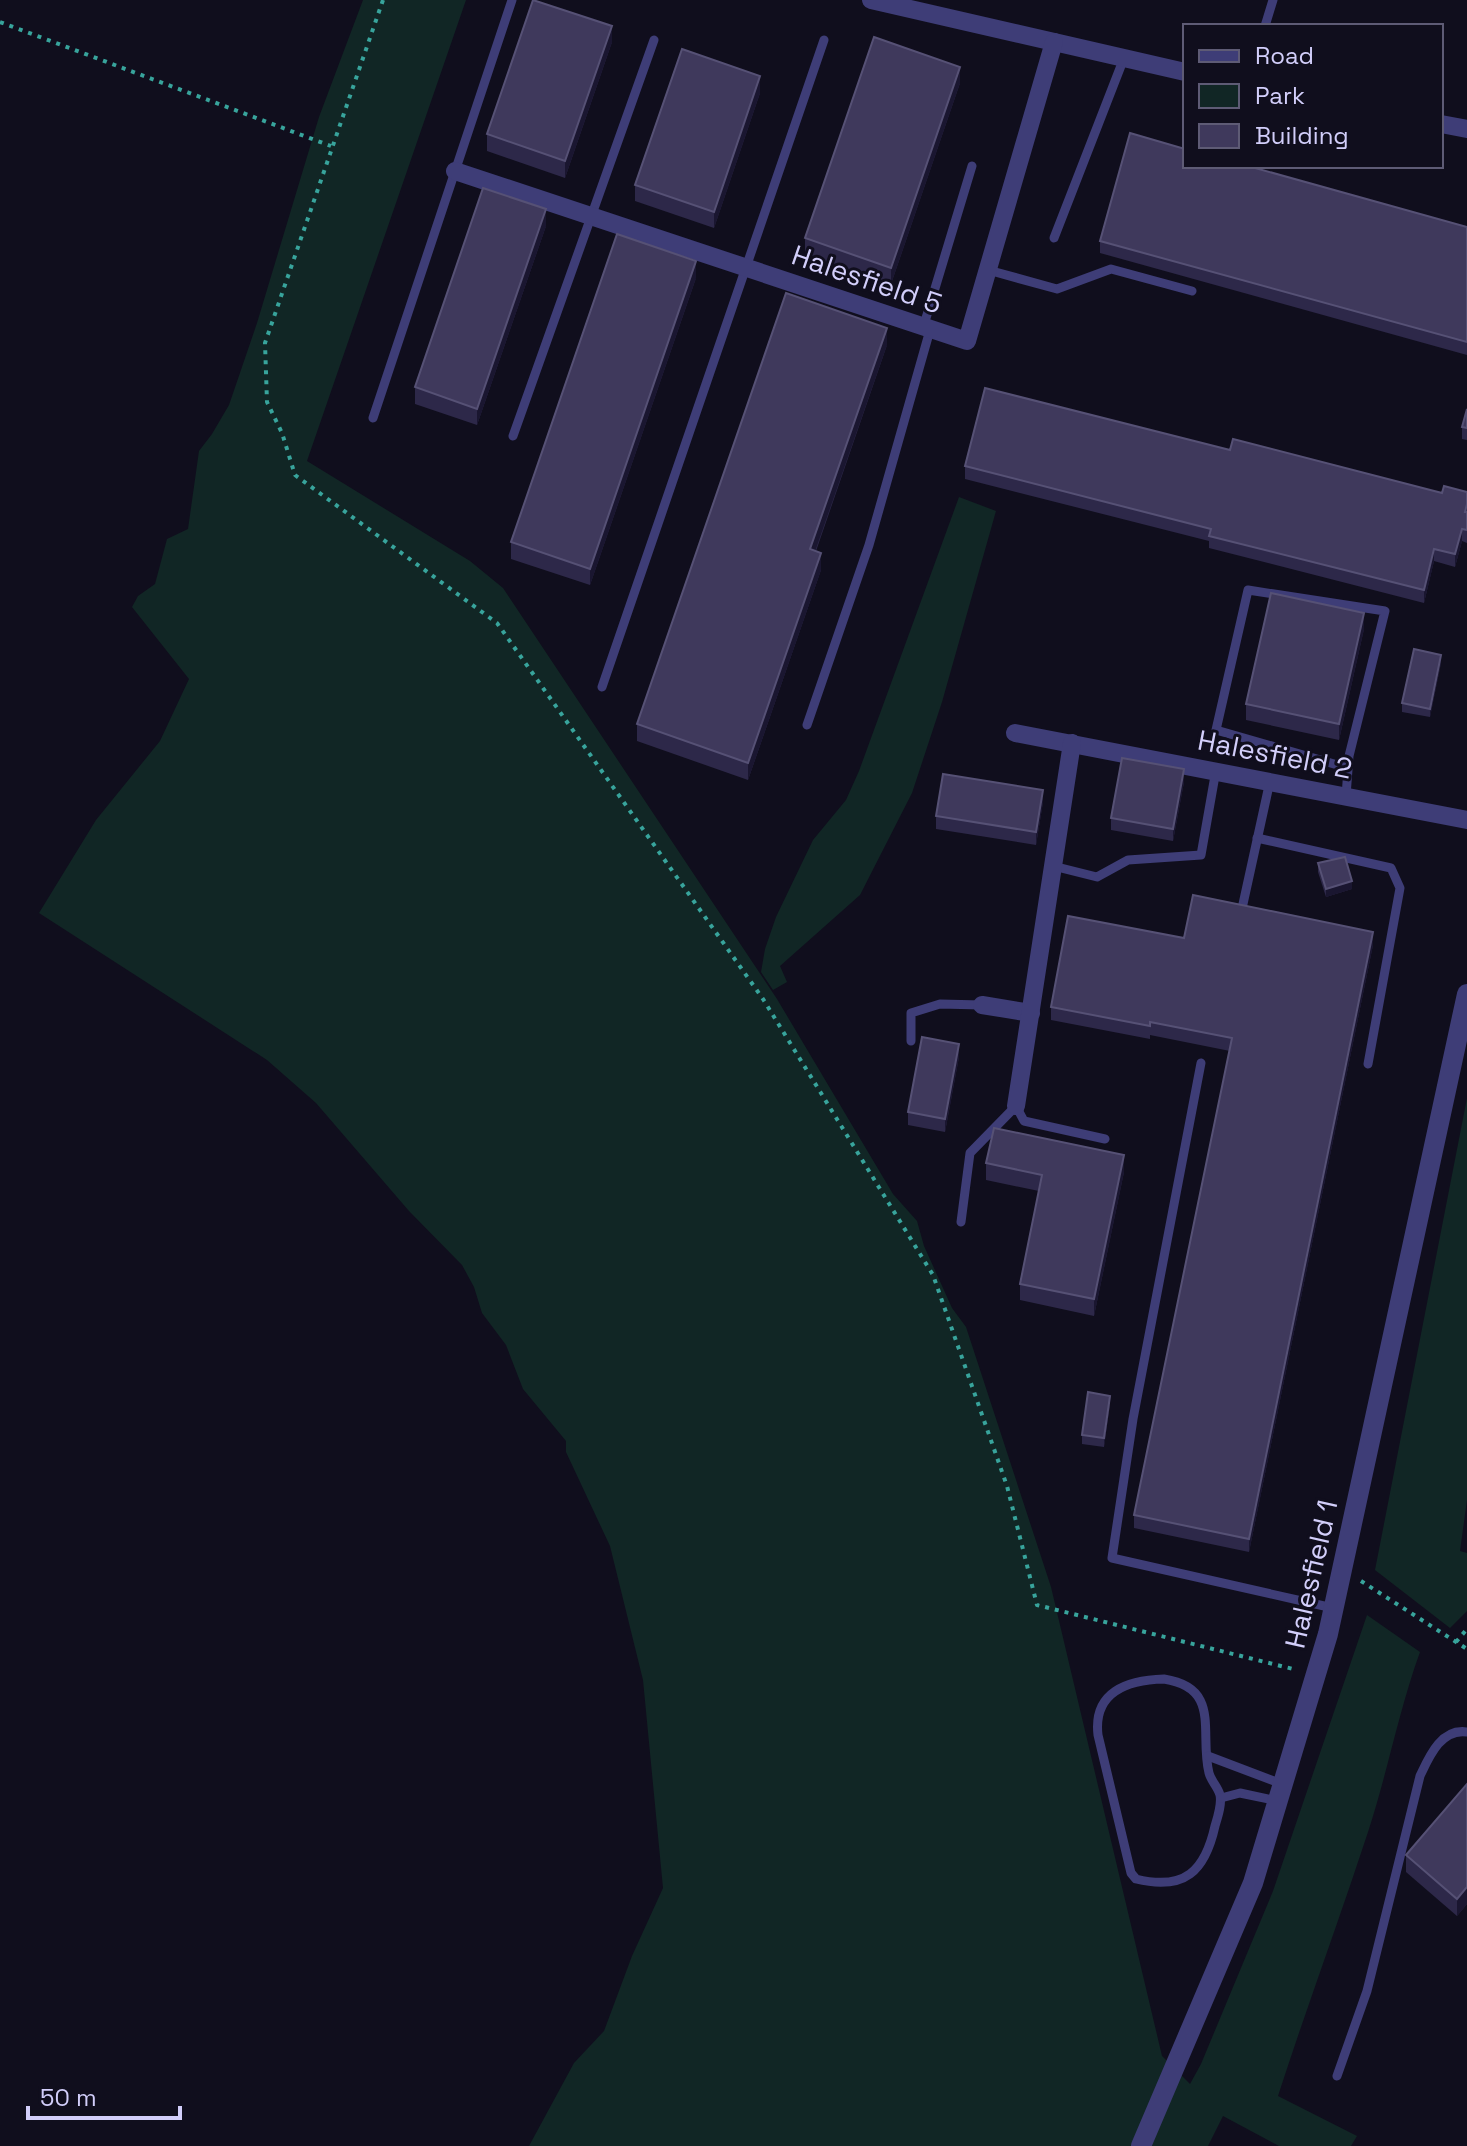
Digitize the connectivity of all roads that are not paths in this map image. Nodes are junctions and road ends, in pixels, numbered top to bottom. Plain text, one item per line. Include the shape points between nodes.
1 (512, 0) edge
2 (871, 0) edge
3 (1273, 0) edge
4 (1266, 24) edge
5 (654, 40) dead end
6 (824, 40) dead end
7 (1054, 42) junction
8 (1124, 58) junction
9 (1183, 72) edge
10 (1443, 124) edge
11 (1467, 129) edge
12 (972, 166) dead end
13 (455, 171) junction
14 (591, 216) junction
15 (1054, 238) dead end
16 (746, 268) junction
17 (987, 270) junction
18 (1192, 291) dead end
19 (926, 329) junction
20 (373, 418) dead end
21 (513, 436) dead end
22 (602, 687) dead end
23 (807, 725) dead end
24 (1015, 733) dead end
25 (1072, 743) junction
26 (1348, 768) junction
27 (1216, 770) junction
28 (1270, 781) junction
29 (1346, 796) junction
30 (1467, 820) edge
31 (1257, 838) junction
32 (1053, 866) junction
33 (1243, 904) edge
34 (1467, 994) edge
35 (982, 1005) joint
36 (1031, 1013) junction
37 (911, 1041) dead end
38 (1201, 1063) dead end
39 (1368, 1064) dead end
40 (1016, 1106) junction
41 (1105, 1139) dead end
42 (961, 1222) dead end
43 (1333, 1608) junction
44 (1467, 1732) edge
45 (1208, 1756) junction
46 (1280, 1792) junction
47 (1221, 1798) junction
48 (1337, 2076) dead end
49 (1141, 2146) edge

1 - 13 lane
2 - 7 street
3 - 4 lane
5 - 14 lane
6 - 16 lane
7 - 8 street
7 - 17 street, Halesfield 5
8 - 9 street
8 - 15 lane
10 - 11 street
12 - 19 lane
13 - 14 street, Halesfield 5
13 - 20 lane
14 - 16 street, Halesfield 5
14 - 21 lane
16 - 19 street, Halesfield 5
16 - 22 lane
17 - 18 lane via 1057,289 1111,269
17 - 19 street, Halesfield 5 via 967,341
19 - 23 lane via 869,545
24 - 25 street, Halesfield 2
25 - 27 street, Halesfield 2
25 - 32 street
26 - 26 lane via 1385,611 1248,590 1216,730
26 - 29 lane
27 - 28 street, Halesfield 2
27 - 32 lane via 1201,855 1128,860 1097,877
28 - 29 street, Halesfield 2
28 - 31 lane
29 - 30 street, Halesfield 2
31 - 33 lane
31 - 39 lane via 1391,868 1400,888
32 - 36 street
34 - 43 street, Halesfield 1
35 - 36 street
35 - 37 lane via 940,1004 911,1013
36 - 40 street
38 - 43 lane via 1112,1558
40 - 41 lane via 1024,1121
40 - 42 lane via 970,1153
43 - 46 street, Halesfield 1
44 - 48 lane via 1449,1735 1433,1749 1420,1776 1367,1991
45 - 46 lane
45 - 47 lane via 1209,1773
45 - 47 lane via 1204,1706 1180,1682 1139,1681 1121,1687 1097,1715 1134,1877 1171,1881 1200,1865 1210,1850
46 - 47 lane
46 - 49 street, Halesfield 1 via 1253,1883

